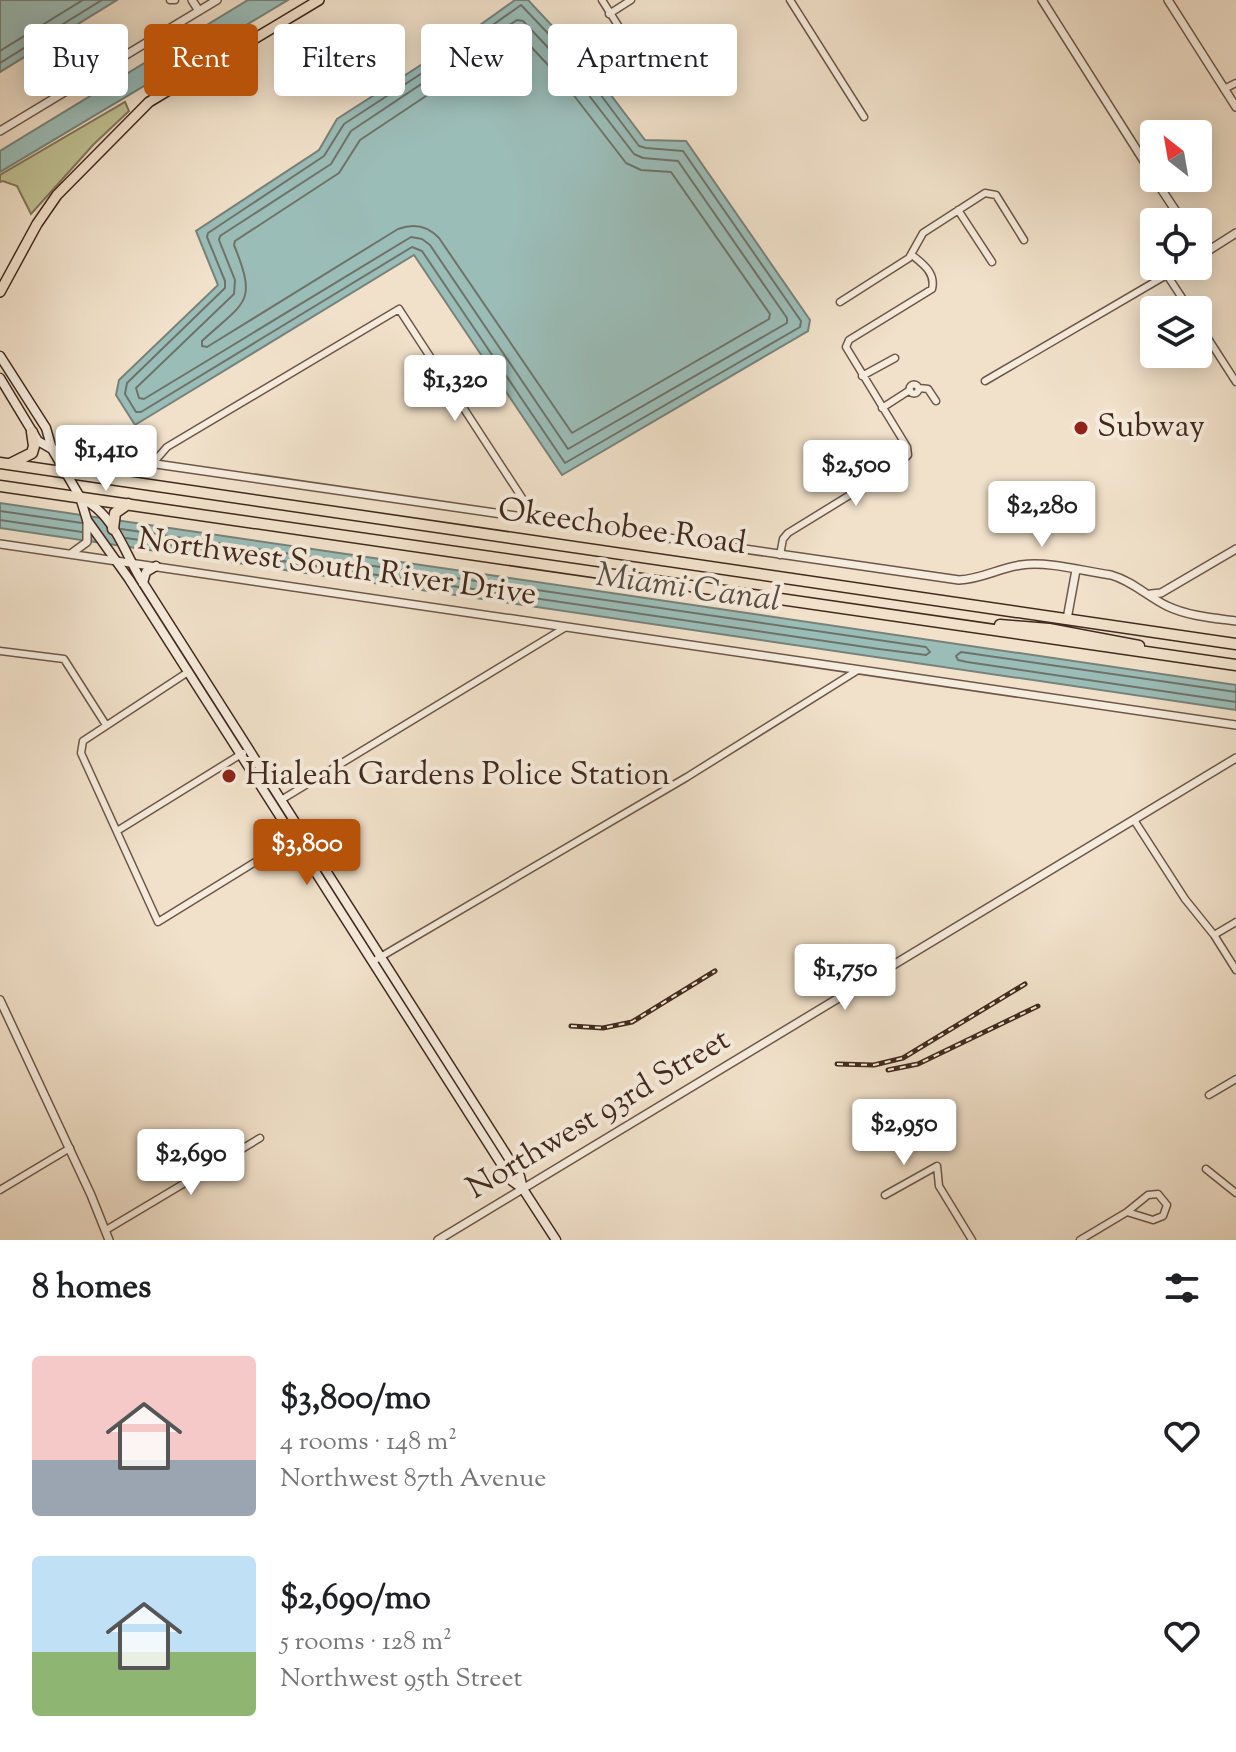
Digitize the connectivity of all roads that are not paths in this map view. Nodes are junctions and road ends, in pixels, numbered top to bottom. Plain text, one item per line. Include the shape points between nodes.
1 (192, 0) edge
2 (217, 0) edge
3 (319, 0) edge
4 (602, 0) edge
5 (631, 0) edge
6 (790, 0) edge
7 (1042, 0) edge
8 (1168, 0) edge
9 (199, 11) junction
10 (609, 14) junction
11 (616, 24) edge
12 (1236, 83) edge
13 (1224, 89) junction
14 (1236, 107) edge
15 (864, 117) dead end
16 (0, 131) edge
17 (1140, 156) edge
18 (958, 210) junction
19 (1236, 233) edge
20 (1024, 240) dead end
21 (1212, 248) edge
22 (912, 255) junction
23 (992, 262) dead end
24 (1158, 280) edge
25 (0, 292) edge
26 (840, 302) dead end
27 (1212, 345) edge
28 (0, 356) edge
29 (895, 358) dead end
30 (862, 376) junction
31 (0, 378) edge
32 (985, 381) dead end
33 (1236, 382) edge
34 (26, 397) junction
35 (936, 401) dead end
36 (882, 408) junction
37 (32, 432) junction
38 (52, 449) junction
39 (93, 454) junction
40 (154, 462) junction
41 (4, 464) edge
42 (66, 473) junction
43 (0, 486) edge
44 (80, 497) junction
45 (128, 504) junction
46 (85, 516) junction
47 (110, 517) junction
48 (528, 517) junction
49 (113, 529) joint
50 (0, 544) edge
51 (1236, 549) edge
52 (71, 554) junction
53 (780, 555) junction
54 (116, 560) junction
55 (131, 562) junction
56 (156, 566) junction
57 (1076, 570) junction
58 (143, 583) junction
59 (1174, 586) junction
60 (1148, 594) junction
61 (1175, 609) junction
62 (1067, 619) junction
63 (932, 620) junction
64 (1236, 621) edge
65 (566, 627) junction
66 (1049, 629) junction
67 (1085, 635) junction
68 (1236, 644) edge
69 (0, 651) edge
70 (1207, 660) junction
71 (1236, 665) edge
72 (861, 668) junction
73 (188, 672) junction
74 (106, 725) junction
75 (1236, 725) edge
76 (245, 752) junction
77 (1236, 758) edge
78 (281, 800) junction
79 (1134, 820) junction
80 (117, 831) junction
81 (294, 838) junction
82 (1236, 922) edge
83 (1214, 935) junction
84 (377, 959) junction
85 (1236, 970) edge
86 (1, 1003) edge
87 (1236, 1079) edge
88 (1209, 1095) dead end
89 (260, 1138) dead end
90 (70, 1148) junction
91 (1206, 1169) dead end
92 (523, 1189) junction
93 (0, 1190) edge
94 (1236, 1193) edge
95 (885, 1195) dead end
96 (1127, 1212) junction
97 (106, 1230) junction
98 (109, 1240) edge
99 (438, 1240) edge
100 (556, 1240) edge
101 (972, 1240) edge
102 (1080, 1240) edge

1 - 9 street
2 - 9 street
3 - 25 main road via 149,102 57,195
4 - 10 street
5 - 10 street
6 - 15 street
7 - 17 street
8 - 13 street
9 - 16 street
10 - 11 street
12 - 13 street
13 - 14 street
18 - 20 street via 991,192
18 - 22 street via 920,235
18 - 23 street
19 - 21 street
22 - 26 street
22 - 30 street via 930,272 932,289 847,344
24 - 32 street
27 - 33 street
28 - 34 main road
29 - 30 street
30 - 36 street
31 - 34 main road via 15,394
31 - 37 main road
34 - 38 main road via 46,428
35 - 36 street via 914,384
36 - 53 street via 908,455 786,534
37 - 38 main road
37 - 41 highway via 32,453
38 - 39 street
38 - 42 main road
39 - 40 street
39 - 42 highway via 78,458
40 - 48 street
40 - 48 street via 167,447 399,309 526,504
41 - 42 highway, Okeechobee Road
42 - 44 main road
42 - 62 highway, Okeechobee Road
43 - 44 highway, Okeechobee Road
44 - 45 highway, Okeechobee Road
44 - 46 main road
44 - 47 main road
45 - 47 highway
45 - 63 highway, Okeechobee Road
46 - 52 street via 87,542
46 - 54 main road
47 - 49 highway
48 - 53 street
49 - 55 main road
50 - 52 street, Northwest South River Drive
51 - 59 street
52 - 54 street, Northwest South River Drive
53 - 57 street via 959,580 1026,564
54 - 55 street, Northwest South River Drive
54 - 73 main road
55 - 56 street, Northwest South River Drive
55 - 58 main road
56 - 58 main road via 146,572
56 - 65 street, Northwest South River Drive
57 - 60 street via 1123,578
57 - 62 street
58 - 76 main road
59 - 60 street
59 - 61 street via 1169,598
60 - 61 street
61 - 64 street
62 - 66 highway
62 - 67 highway
62 - 68 highway, Okeechobee Road
63 - 66 highway
63 - 70 highway, Okeechobee Road
65 - 72 street, Northwest South River Drive
65 - 78 street
66 - 67 highway
67 - 70 highway
69 - 74 street via 64,659
70 - 71 highway, Okeechobee Road
72 - 75 street, Northwest South River Drive
72 - 84 street
73 - 74 street
73 - 76 main road
74 - 80 street via 83,741 81,753
76 - 78 main road
76 - 80 street
76 - 81 main road
77 - 79 street, Northwest 93rd Street
78 - 84 main road
79 - 83 street
79 - 92 street, Northwest 93rd Street
80 - 81 street via 158,922
81 - 84 main road
82 - 83 street
83 - 85 street
84 - 92 main road via 512,1181
86 - 90 street
87 - 88 street
89 - 97 street
90 - 93 street
90 - 97 street
91 - 94 street
92 - 99 street, Northwest 93rd Street
92 - 100 main road
95 - 101 street via 937,1166 939,1186
96 - 96 street via 1154,1194 1167,1205 1163,1216 1153,1220
96 - 102 street
97 - 98 street

